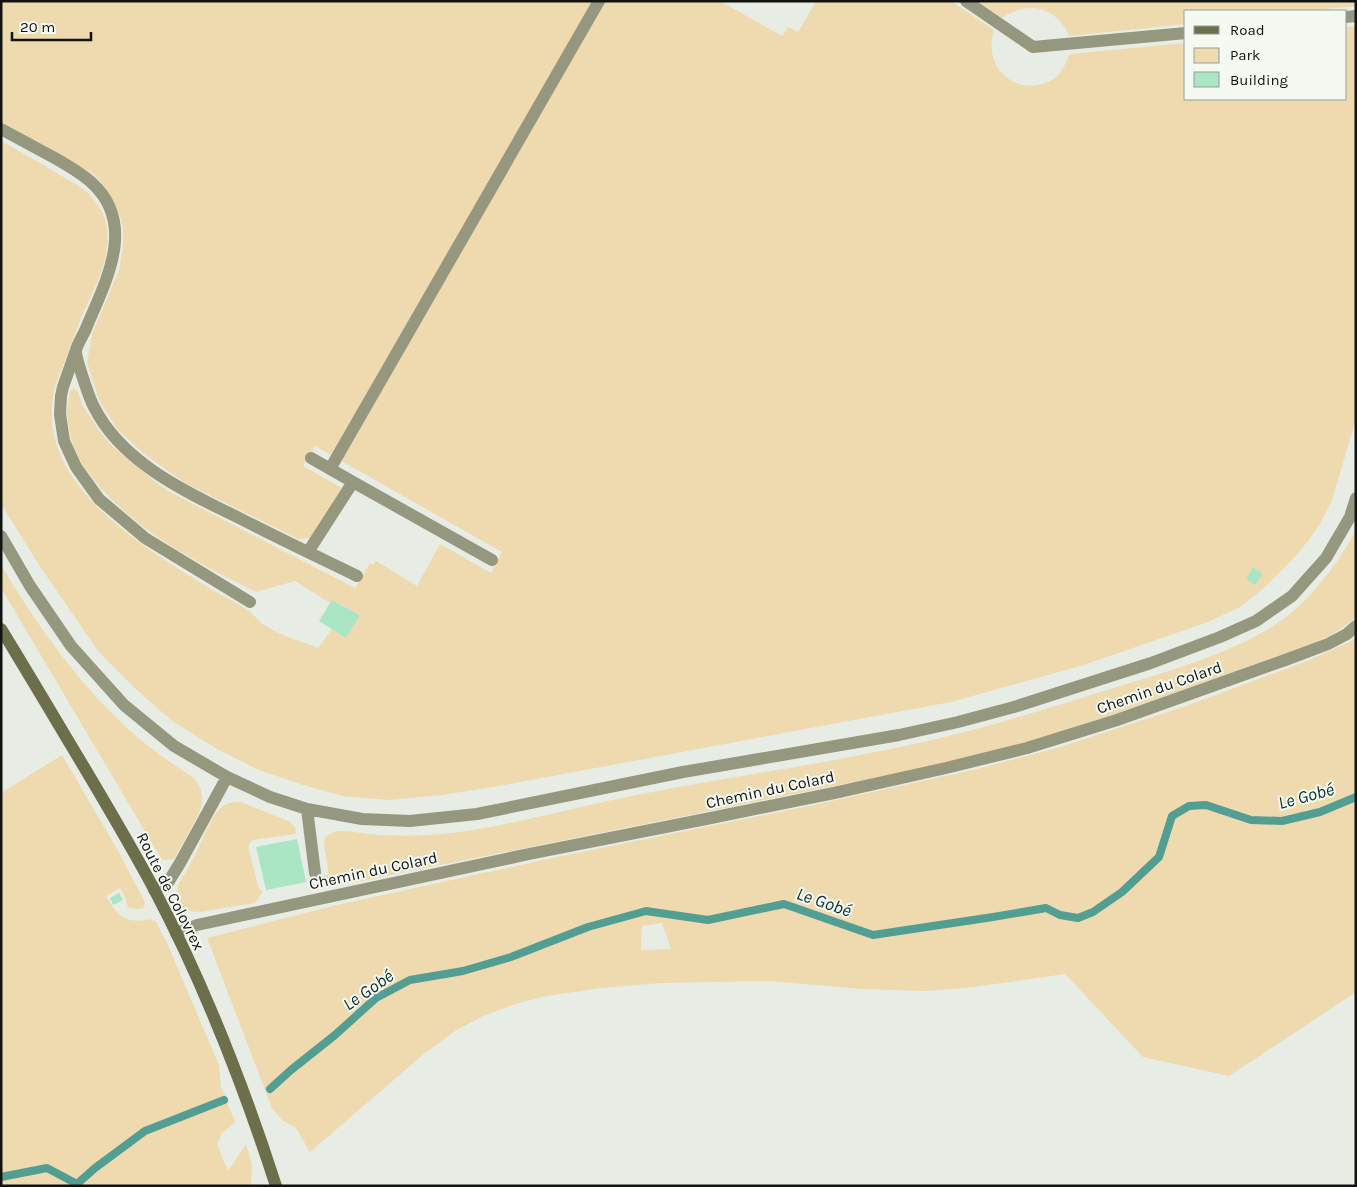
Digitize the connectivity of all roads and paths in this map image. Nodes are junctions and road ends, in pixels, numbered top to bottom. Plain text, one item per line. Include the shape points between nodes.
1 (599, 1) edge
2 (966, 1) edge
3 (1184, 33) edge
4 (1, 129) edge
5 (76, 350) junction
6 (311, 458) dead end
7 (330, 469) junction
8 (353, 482) junction
9 (1356, 498) edge
10 (1, 536) edge
11 (308, 552) junction
12 (492, 560) dead end
13 (357, 576) dead end
14 (250, 602) dead end
15 (1356, 626) edge
16 (1, 629) edge
17 (227, 777) junction
18 (307, 809) junction
19 (315, 873) dead end
20 (154, 890) junction
21 (176, 933) junction
22 (272, 1184) edge

1 - 7 street
2 - 3 street via 1033,47
4 - 5 street via 76,171 92,183 110,210 114,225 114,254 109,274
5 - 11 street via 94,407 129,451 180,489
5 - 14 street via 63,387 60,414 64,441 76,467 99,499 145,538
6 - 7 street
7 - 8 street
8 - 11 street
8 - 12 street
9 - 18 street via 1350,517 1326,558 1292,596 1256,621 1151,663 1014,707 899,735 682,772 477,814 410,821 362,819
10 - 17 street via 71,646 124,705 174,746
11 - 13 street
15 - 21 street, Chemin du Colard via 1328,644 1288,659 1117,720 1027,748 825,795 197,925
16 - 20 main road, Route de Colovrex
17 - 18 street via 270,797
17 - 20 street via 169,881
18 - 19 street
20 - 21 main road, Route de Colovrex
21 - 22 main road, Route de Colovrex via 213,1013 252,1115

